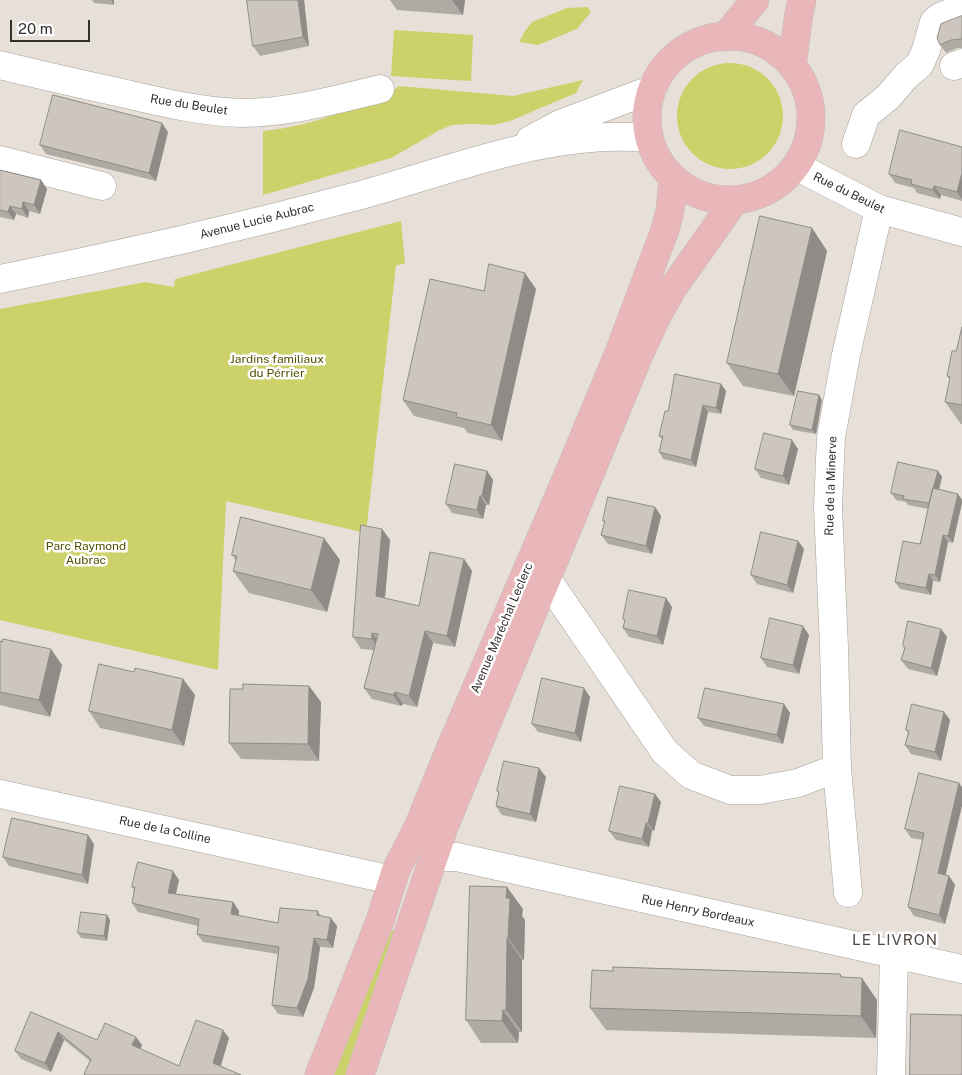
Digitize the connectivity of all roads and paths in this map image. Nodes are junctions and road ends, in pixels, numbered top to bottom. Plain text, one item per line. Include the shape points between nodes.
1 (755, 0) edge
2 (802, 0) edge
3 (962, 8) edge
4 (725, 37) junction
5 (0, 65) edge
6 (792, 66) junction
7 (380, 89) dead end
8 (652, 89) junction
9 (650, 138) junction
10 (856, 144) dead end
11 (512, 151) junction
12 (0, 160) edge
13 (796, 166) junction
14 (673, 178) junction
15 (102, 186) dead end
16 (736, 200) junction
17 (879, 209) junction
18 (962, 232) edge
19 (0, 279) edge
20 (546, 578) junction
21 (837, 768) junction
22 (0, 794) edge
23 (434, 858) junction
24 (392, 880) junction
25 (848, 892) dead end
26 (894, 955) junction
27 (962, 969) edge
28 (319, 1075) edge
29 (360, 1075) edge
30 (890, 1075) edge

1 - 4 main road
2 - 6 main road
3 - 10 street via 934,22 920,64 866,115
4 - 6 main road via 744,38 762,44
4 - 8 main road via 700,42 678,55
5 - 7 street, Rue du Beulet via 170,104 241,113 270,112
6 - 13 main road via 806,89 811,115 808,141
8 - 9 main road via 647,114
8 - 11 street, Avenue Lucie Aubrac via 560,124
9 - 11 street, Avenue Lucie Aubrac via 594,137
9 - 14 main road via 658,160
11 - 19 street, Avenue Lucie Aubrac via 243,226
12 - 15 street
13 - 16 main road via 770,189
13 - 17 street, Rue du Beulet
14 - 16 main road via 698,194
14 - 24 main road, Avenue Maréchal Leclerc via 665,230 620,350 420,825
16 - 20 main road, Avenue Maréchal Leclerc via 680,276 658,314
17 - 18 street, Rue du Beulet
17 - 21 street, Rue de la Minerve via 831,437 828,507
20 - 21 street via 665,752 691,775 730,790 760,790 798,783
20 - 23 main road, Avenue Maréchal Leclerc
21 - 25 street, Rue de la Minerve
22 - 24 street, Rue de la Colline
23 - 26 street, Rue Henry Bordeaux via 457,856
23 - 29 main road, Avenue Maréchal Leclerc
24 - 28 main road, Avenue Maréchal Leclerc via 380,921
26 - 27 street, Rue Henry Bordeaux
26 - 30 street

